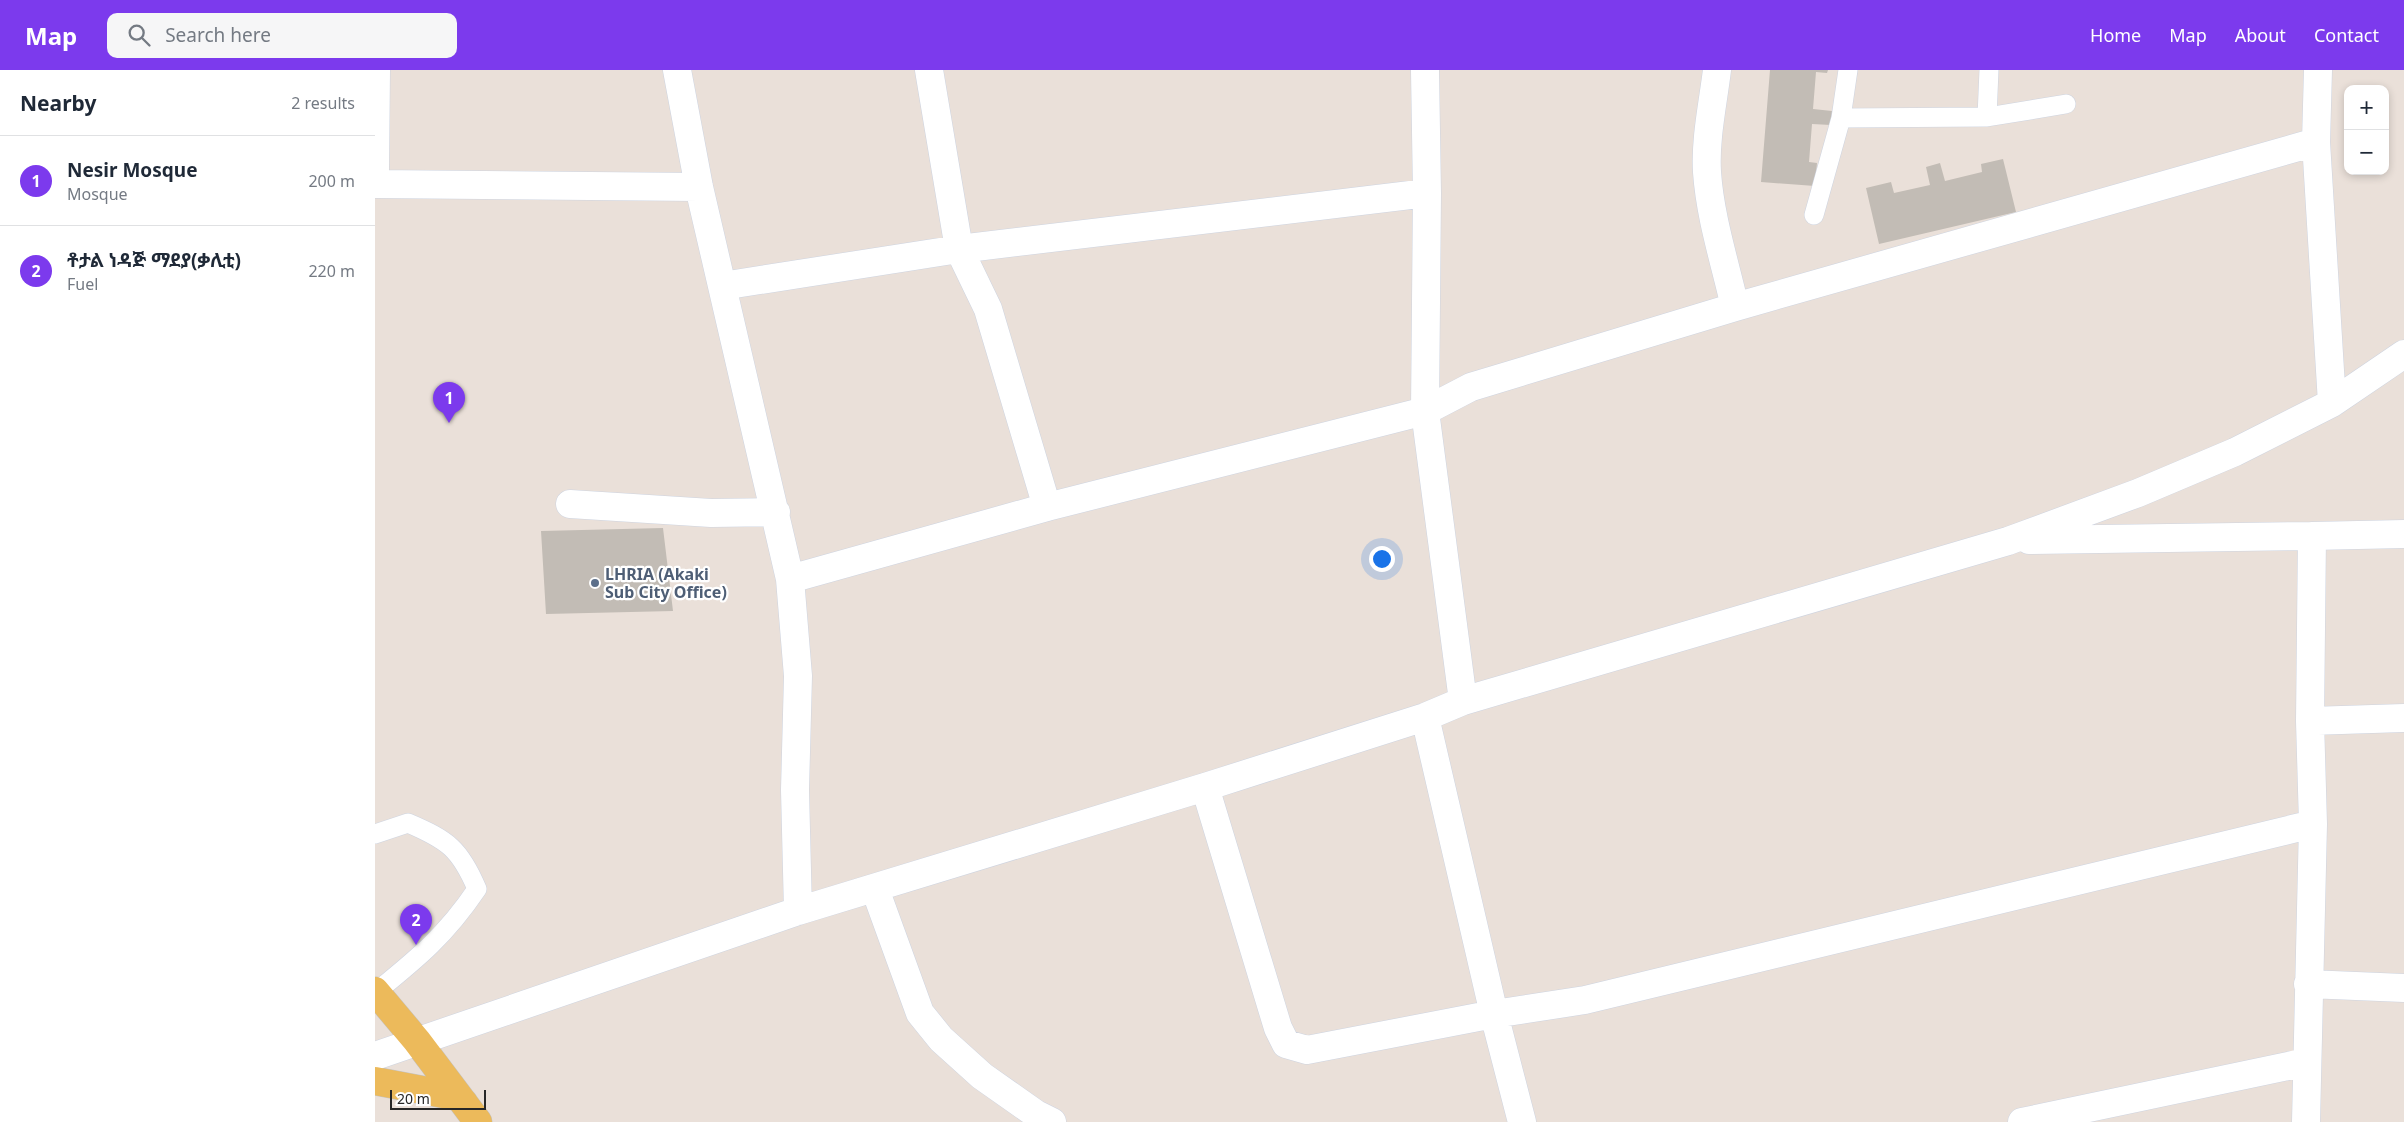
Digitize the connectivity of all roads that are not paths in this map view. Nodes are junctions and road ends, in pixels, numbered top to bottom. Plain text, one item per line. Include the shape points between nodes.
1 (376, 70) edge
2 (677, 70) edge
3 (929, 70) edge
4 (1425, 70) edge
5 (1717, 70) edge
6 (1848, 70) edge
7 (1989, 70) edge
8 (2318, 70) edge
9 (2065, 104) dead end
10 (1841, 118) junction
11 (1987, 118) junction
12 (2316, 142) junction
13 (375, 169) edge
14 (375, 184) edge
15 (699, 187) junction
16 (1427, 193) junction
17 (1814, 215) dead end
18 (959, 249) junction
19 (721, 286) junction
20 (1735, 307) junction
21 (2404, 354) edge
22 (2332, 403) junction
23 (1425, 411) junction
24 (570, 504) dead end
25 (1047, 507) junction
26 (776, 512) junction
27 (2404, 534) edge
28 (2311, 536) junction
29 (2008, 541) junction
30 (791, 579) junction
31 (1463, 701) junction
32 (1425, 717) junction
33 (2404, 718) edge
34 (2311, 721) junction
35 (1205, 786) junction
36 (2313, 824) junction
37 (375, 834) edge
38 (875, 889) junction
39 (798, 911) junction
40 (2308, 984) junction
41 (2404, 988) edge
42 (376, 991) edge
43 (1494, 1014) junction
44 (417, 1041) junction
45 (375, 1056) edge
46 (2307, 1062) junction
47 (375, 1080) edge
48 (459, 1097) junction
49 (478, 1122) edge
50 (483, 1122) edge
51 (1052, 1122) edge
52 (1522, 1122) edge
53 (2022, 1122) edge
54 (2306, 1122) edge

1 - 13 street
2 - 15 street
3 - 18 street
4 - 16 street
5 - 20 street via 1707,171
6 - 10 lane
7 - 11 lane
8 - 12 street
9 - 11 lane
10 - 11 lane
10 - 17 lane
12 - 20 street
12 - 22 street
14 - 15 street
15 - 19 street
16 - 18 street
16 - 23 street
18 - 19 street
18 - 25 street via 988,309
19 - 26 street
20 - 23 street via 1471,387
21 - 22 street
22 - 29 street via 2235,452
23 - 25 street
23 - 31 street
24 - 26 street via 711,513
25 - 30 street
26 - 30 street
27 - 28 street
28 - 29 street
28 - 34 street
29 - 31 street
30 - 39 street via 798,676 795,790
31 - 32 street
32 - 35 street
32 - 43 street
33 - 34 street
34 - 36 street
35 - 38 street
35 - 43 street via 1278,1028 1286,1044 1307,1050
36 - 40 street
36 - 43 street via 1585,1000
37 - 42 lane via 408,823 439,836 466,864 477,889 458,918 431,947
38 - 39 street
38 - 51 street via 920,1013 941,1039 982,1076
39 - 44 street
40 - 41 street
40 - 46 street
42 - 44 main road
43 - 52 street
44 - 45 street
44 - 48 main road
46 - 53 street
46 - 54 street
47 - 48 main road
48 - 49 main road
48 - 50 main road

